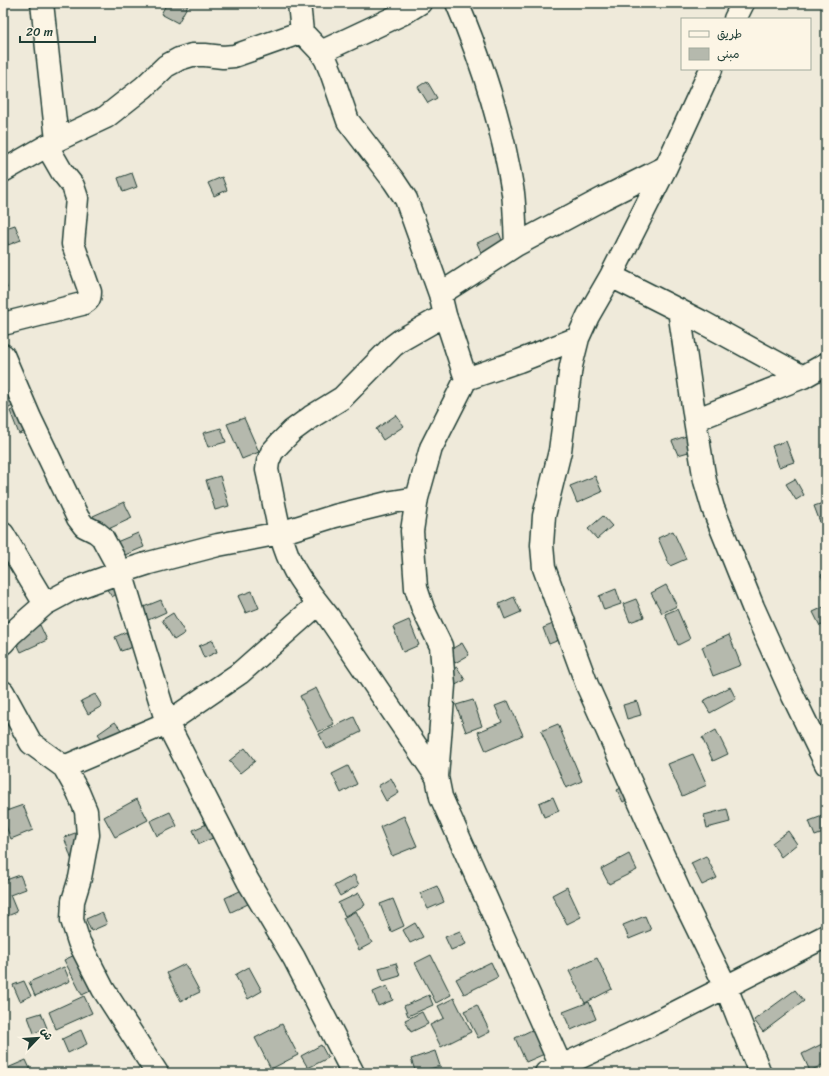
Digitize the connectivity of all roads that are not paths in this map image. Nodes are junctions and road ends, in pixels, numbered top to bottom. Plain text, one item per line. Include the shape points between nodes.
1 (42, 3) edge
2 (299, 3) edge
3 (420, 3) edge
4 (458, 3) edge
5 (743, 3) edge
6 (736, 18) edge
7 (302, 32) junction
8 (321, 52) junction
9 (711, 70) edge
10 (52, 143) junction
11 (666, 167) junction
12 (3, 171) edge
13 (516, 245) junction
14 (611, 276) junction
15 (440, 294) junction
16 (679, 310) junction
17 (445, 315) junction
18 (3, 324) edge
19 (578, 338) junction
20 (3, 355) edge
21 (826, 364) edge
22 (804, 377) junction
23 (466, 378) junction
24 (695, 420) junction
25 (417, 498) junction
26 (280, 533) junction
27 (3, 534) edge
28 (121, 572) junction
29 (45, 604) junction
30 (318, 604) junction
31 (3, 643) edge
32 (3, 692) edge
33 (167, 723) junction
34 (826, 764) edge
35 (64, 767) junction
36 (437, 777) junction
37 (826, 936) edge
38 (726, 987) junction
39 (557, 1071) edge
40 (157, 1073) edge
41 (353, 1073) edge
42 (760, 1073) edge

1 - 10 street
2 - 7 street
3 - 8 street via 404,14
4 - 13 street via 483,70 506,154 513,195
5 - 6 street
7 - 8 street
7 - 10 street via 234,56 192,55 179,59 166,66 106,117
8 - 15 street via 331,72 348,121 406,199
9 - 11 street
10 - 12 street
10 - 18 street via 62,172 73,186 78,198 73,244 90,297 82,304
11 - 13 street
11 - 14 street
13 - 15 street
14 - 16 street
14 - 19 street
15 - 17 street
16 - 22 street
16 - 24 street
17 - 23 street
17 - 26 street via 393,346 342,398 292,431 272,452 267,470
19 - 23 street
19 - 38 street via 571,366 560,451 544,516 544,568 587,685 680,895
20 - 28 street via 78,518 84,526 102,537
21 - 22 street
22 - 24 street
23 - 25 street via 431,448
24 - 34 street via 704,475 713,508 753,607
25 - 26 street via 343,514
25 - 36 street via 412,531 416,588 441,646 444,685
26 - 28 street via 148,562
26 - 30 street via 295,571
27 - 29 street
28 - 29 street via 71,590
28 - 33 street
29 - 31 street
30 - 33 street via 240,674
30 - 36 street
32 - 35 street via 31,743
33 - 35 street
33 - 41 street via 248,881 294,958
35 - 40 street via 86,810 88,835 80,878 72,901 72,920 79,942 103,989
36 - 39 street via 441,797
37 - 38 street
38 - 39 street
38 - 42 street

